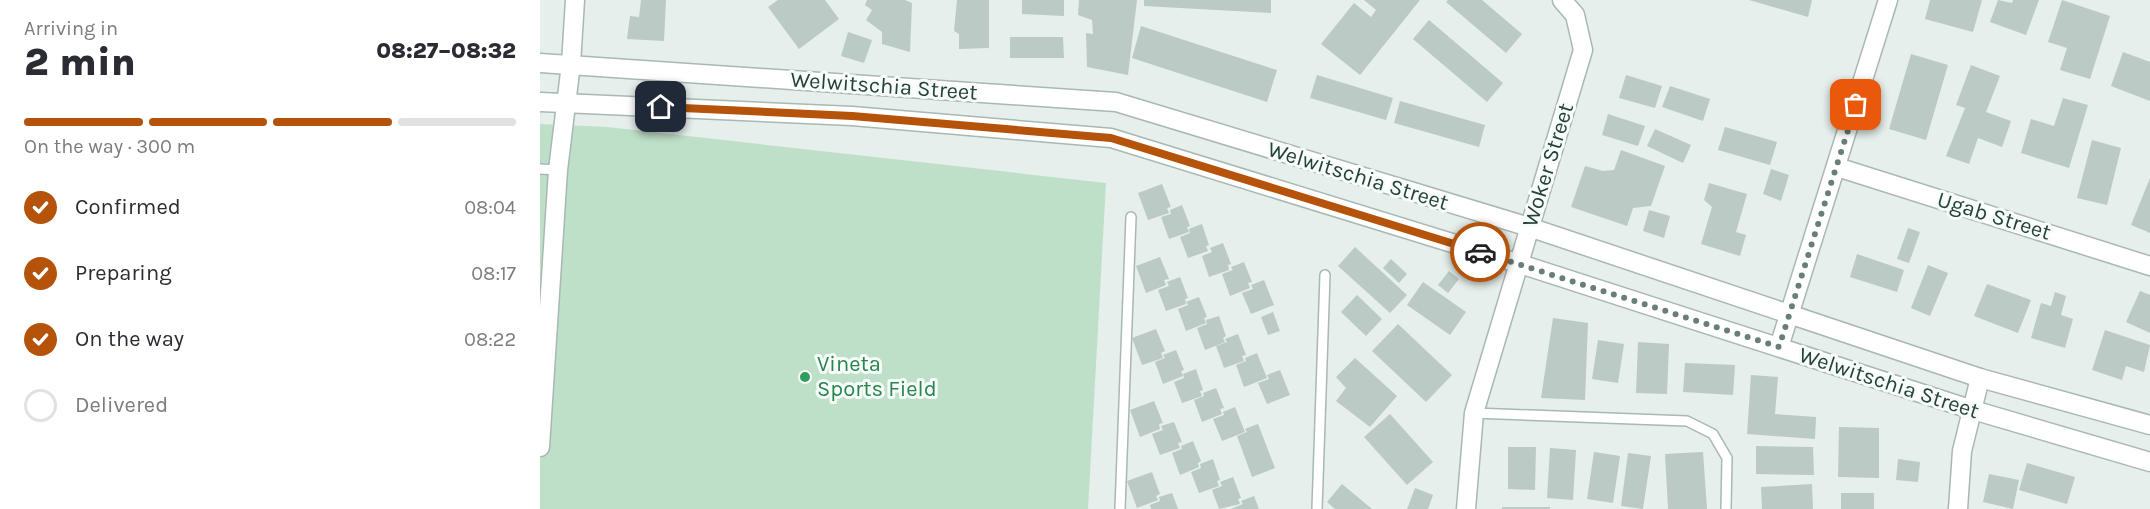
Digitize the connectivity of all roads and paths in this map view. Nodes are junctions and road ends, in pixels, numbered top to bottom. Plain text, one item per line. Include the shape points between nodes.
1 (575, 0) edge
2 (1562, 0) edge
3 (1888, 0) edge
4 (540, 63) edge
5 (571, 64) junction
6 (540, 102) edge
7 (566, 103) junction
8 (1837, 167) junction
9 (540, 169) edge
10 (558, 170) junction
11 (1131, 217) dead end
12 (1529, 227) junction
13 (1517, 263) junction
14 (2150, 266) edge
15 (1325, 275) dead end
16 (1789, 315) junction
17 (1779, 347) junction
18 (1980, 378) junction
19 (541, 396) edge
20 (1973, 410) junction
21 (1474, 414) junction
22 (2150, 425) edge
23 (540, 447) edge
24 (2150, 462) edge
25 (1120, 509) edge
26 (1317, 509) edge
27 (1466, 509) edge
28 (1726, 509) edge
29 (1958, 509) edge

1 - 5 street
2 - 12 street, Woker Street via 1575,15 1582,50
3 - 8 street
4 - 5 street, Welwitschia Street
5 - 7 street
5 - 12 street, Welwitschia Street via 1116,102
6 - 7 street, Welwitschia Street
7 - 10 street
7 - 13 street, Welwitschia Street via 852,116 1111,138
8 - 14 street, Ugab Street
8 - 16 street
9 - 10 lane
10 - 19 street
11 - 25 lane
12 - 13 street, Woker Street
12 - 16 street, Welwitschia Street
13 - 17 street, Welwitschia Street
13 - 21 street, Woker Street
15 - 26 lane
16 - 17 street
16 - 18 street, Welwitschia Street
17 - 20 street, Welwitschia Street
18 - 20 street
18 - 22 street, Welwitschia Street
19 - 23 street
20 - 24 street, Welwitschia Street
20 - 29 street via 1962,451
21 - 27 street, Woker Street
21 - 28 lane via 1687,422 1713,434 1727,458

